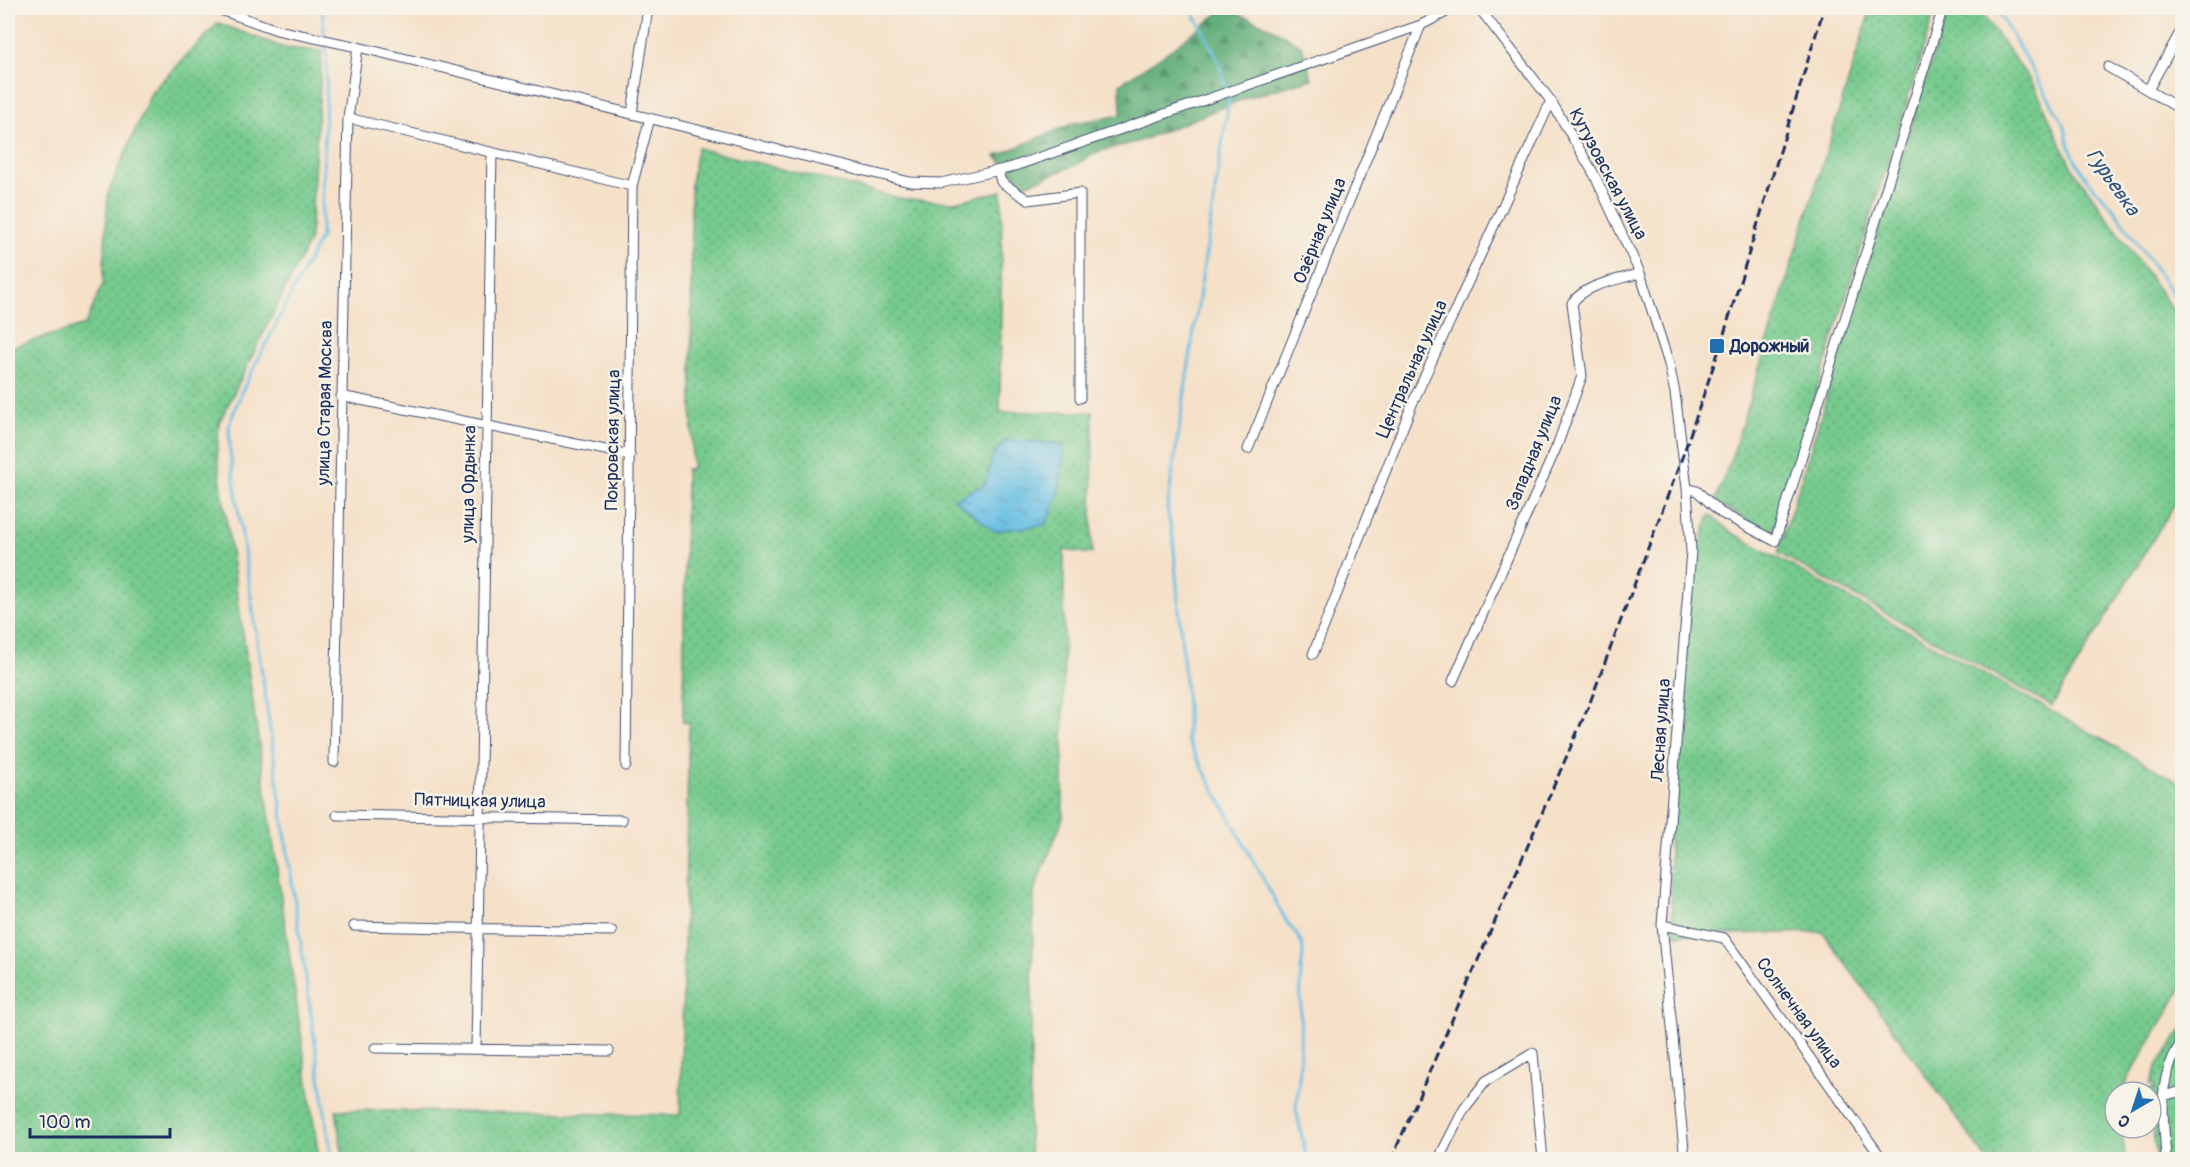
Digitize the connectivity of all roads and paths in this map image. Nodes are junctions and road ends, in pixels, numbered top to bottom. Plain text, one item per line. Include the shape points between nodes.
1 (215, 8) edge
2 (648, 8) edge
3 (1454, 8) edge
4 (1479, 8) edge
5 (1943, 8) edge
6 (1421, 25) junction
7 (2182, 29) edge
8 (358, 47) junction
9 (2108, 67) dead end
10 (2148, 90) junction
11 (1551, 101) junction
12 (2182, 110) edge
13 (632, 114) junction
14 (348, 118) junction
15 (650, 118) junction
16 (492, 152) junction
17 (998, 170) junction
18 (632, 186) junction
19 (1640, 273) junction
20 (1650, 305) joint
21 (341, 396) junction
22 (1080, 398) dead end
23 (487, 427) junction
24 (1248, 449) dead end
25 (630, 455) junction
26 (1687, 488) junction
27 (1313, 654) dead end
28 (1453, 681) dead end
29 (334, 762) dead end
30 (626, 766) dead end
31 (337, 816) dead end
32 (479, 816) junction
33 (622, 820) dead end
34 (1662, 925) junction
35 (354, 927) dead end
36 (478, 928) junction
37 (612, 931) dead end
38 (2182, 1041) edge
39 (375, 1048) dead end
40 (476, 1049) junction
41 (609, 1052) dead end
42 (2182, 1095) edge
43 (2163, 1096) junction
44 (1438, 1160) edge
45 (1543, 1160) edge
46 (1685, 1160) edge
47 (1883, 1160) edge
48 (2166, 1160) edge

1 - 8 street via 277,30
2 - 13 street
3 - 6 street
4 - 11 street, Кутузовская улица
5 - 26 street via 1775,541 1721,513 1697,491
6 - 17 street
6 - 24 street, Озёрная улица
7 - 10 street
8 - 13 street
8 - 14 street, улица Старая Москва
9 - 10 street
10 - 12 street
11 - 19 street, Кутузовская улица via 1594,174
11 - 27 street, Центральная улица via 1413,402
13 - 15 street
14 - 16 street
14 - 21 street, улица Старая Москва
15 - 17 street via 910,182 941,183
15 - 18 street, Покровская улица
16 - 18 street
16 - 23 street, улица Ордынка
17 - 22 street via 1001,182 1028,201 1080,194
18 - 25 street, Покровская улица
19 - 20 street, Кутузовская улица
19 - 28 street, Западная улица via 1589,287 1572,303 1582,376 1557,446
20 - 26 street, Лесная улица via 1669,364
21 - 23 street
21 - 29 street, улица Старая Москва
23 - 25 street
23 - 32 street, улица Ордынка
25 - 30 street, Покровская улица
26 - 34 street, Лесная улица via 1690,551
31 - 32 street, Пятницкая улица
32 - 33 street, Пятницкая улица
32 - 36 street, улица Ордынка
34 - 46 street, Лесная улица
34 - 47 street, Солнечная улица via 1724,938
35 - 36 street
36 - 37 street
36 - 40 street, улица Ордынка
38 - 43 street via 2170,1061
39 - 40 street
40 - 41 street
42 - 43 street via 2178,1092
43 - 48 street
44 - 45 street via 1464,1110 1486,1082 1533,1053

